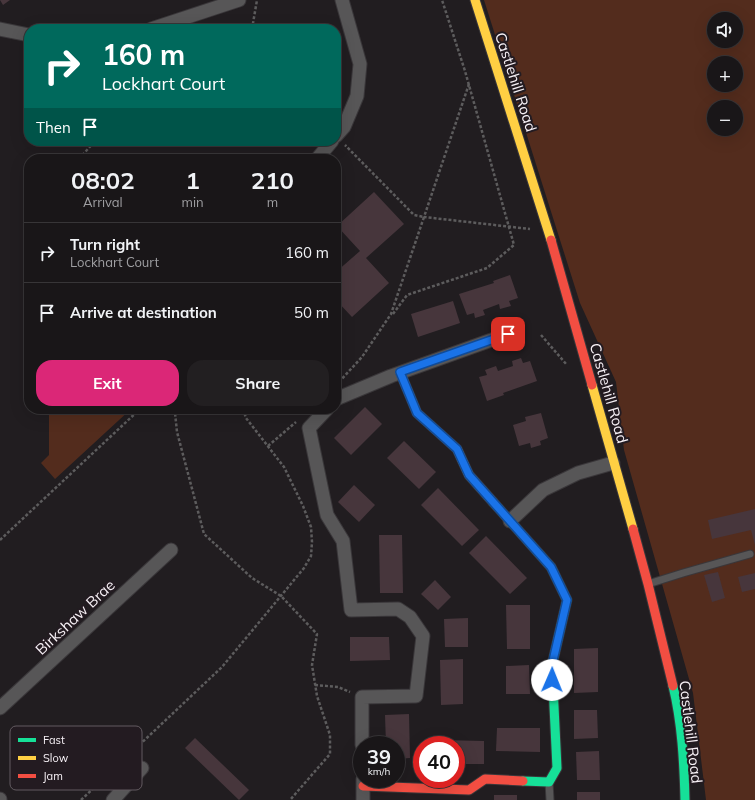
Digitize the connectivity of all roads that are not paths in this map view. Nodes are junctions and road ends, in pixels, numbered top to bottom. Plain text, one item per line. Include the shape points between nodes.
1 (239, 0) edge
2 (342, 0) edge
3 (475, 0) edge
4 (166, 24) edge
5 (0, 29) edge
6 (24, 34) edge
7 (341, 130) edge
8 (328, 146) edge
9 (321, 154) edge
10 (508, 334) dead end
11 (400, 372) junction
12 (341, 397) edge
13 (322, 414) edge
14 (614, 463) junction
15 (510, 521) junction
16 (171, 550) dead end
17 (750, 554) dead end
18 (648, 584) junction
19 (0, 708) edge
20 (362, 736) edge
21 (549, 782) junction
22 (405, 786) edge
23 (362, 788) edge
24 (122, 790) edge
25 (113, 800) edge
26 (363, 800) edge
27 (550, 800) edge
28 (685, 800) edge

1 - 4 street
2 - 7 street via 360,64 357,96
3 - 14 main road, Castlehill Road via 548,231
5 - 6 street
8 - 9 street
10 - 11 street
11 - 12 street
11 - 15 main road via 417,413 457,449 469,475
13 - 20 street via 309,428 327,515 344,541 351,610 398,609 410,617 422,636 416,696 362,697
14 - 15 street via 578,473 543,490
14 - 18 main road, Castlehill Road
15 - 21 main road via 551,567 567,600 552,665 557,768
16 - 19 street, Birkshaw Brae
17 - 18 lane
18 - 28 main road, Castlehill Road via 676,698
21 - 22 main road via 485,779 469,790
21 - 27 lane
23 - 26 street
24 - 25 street

